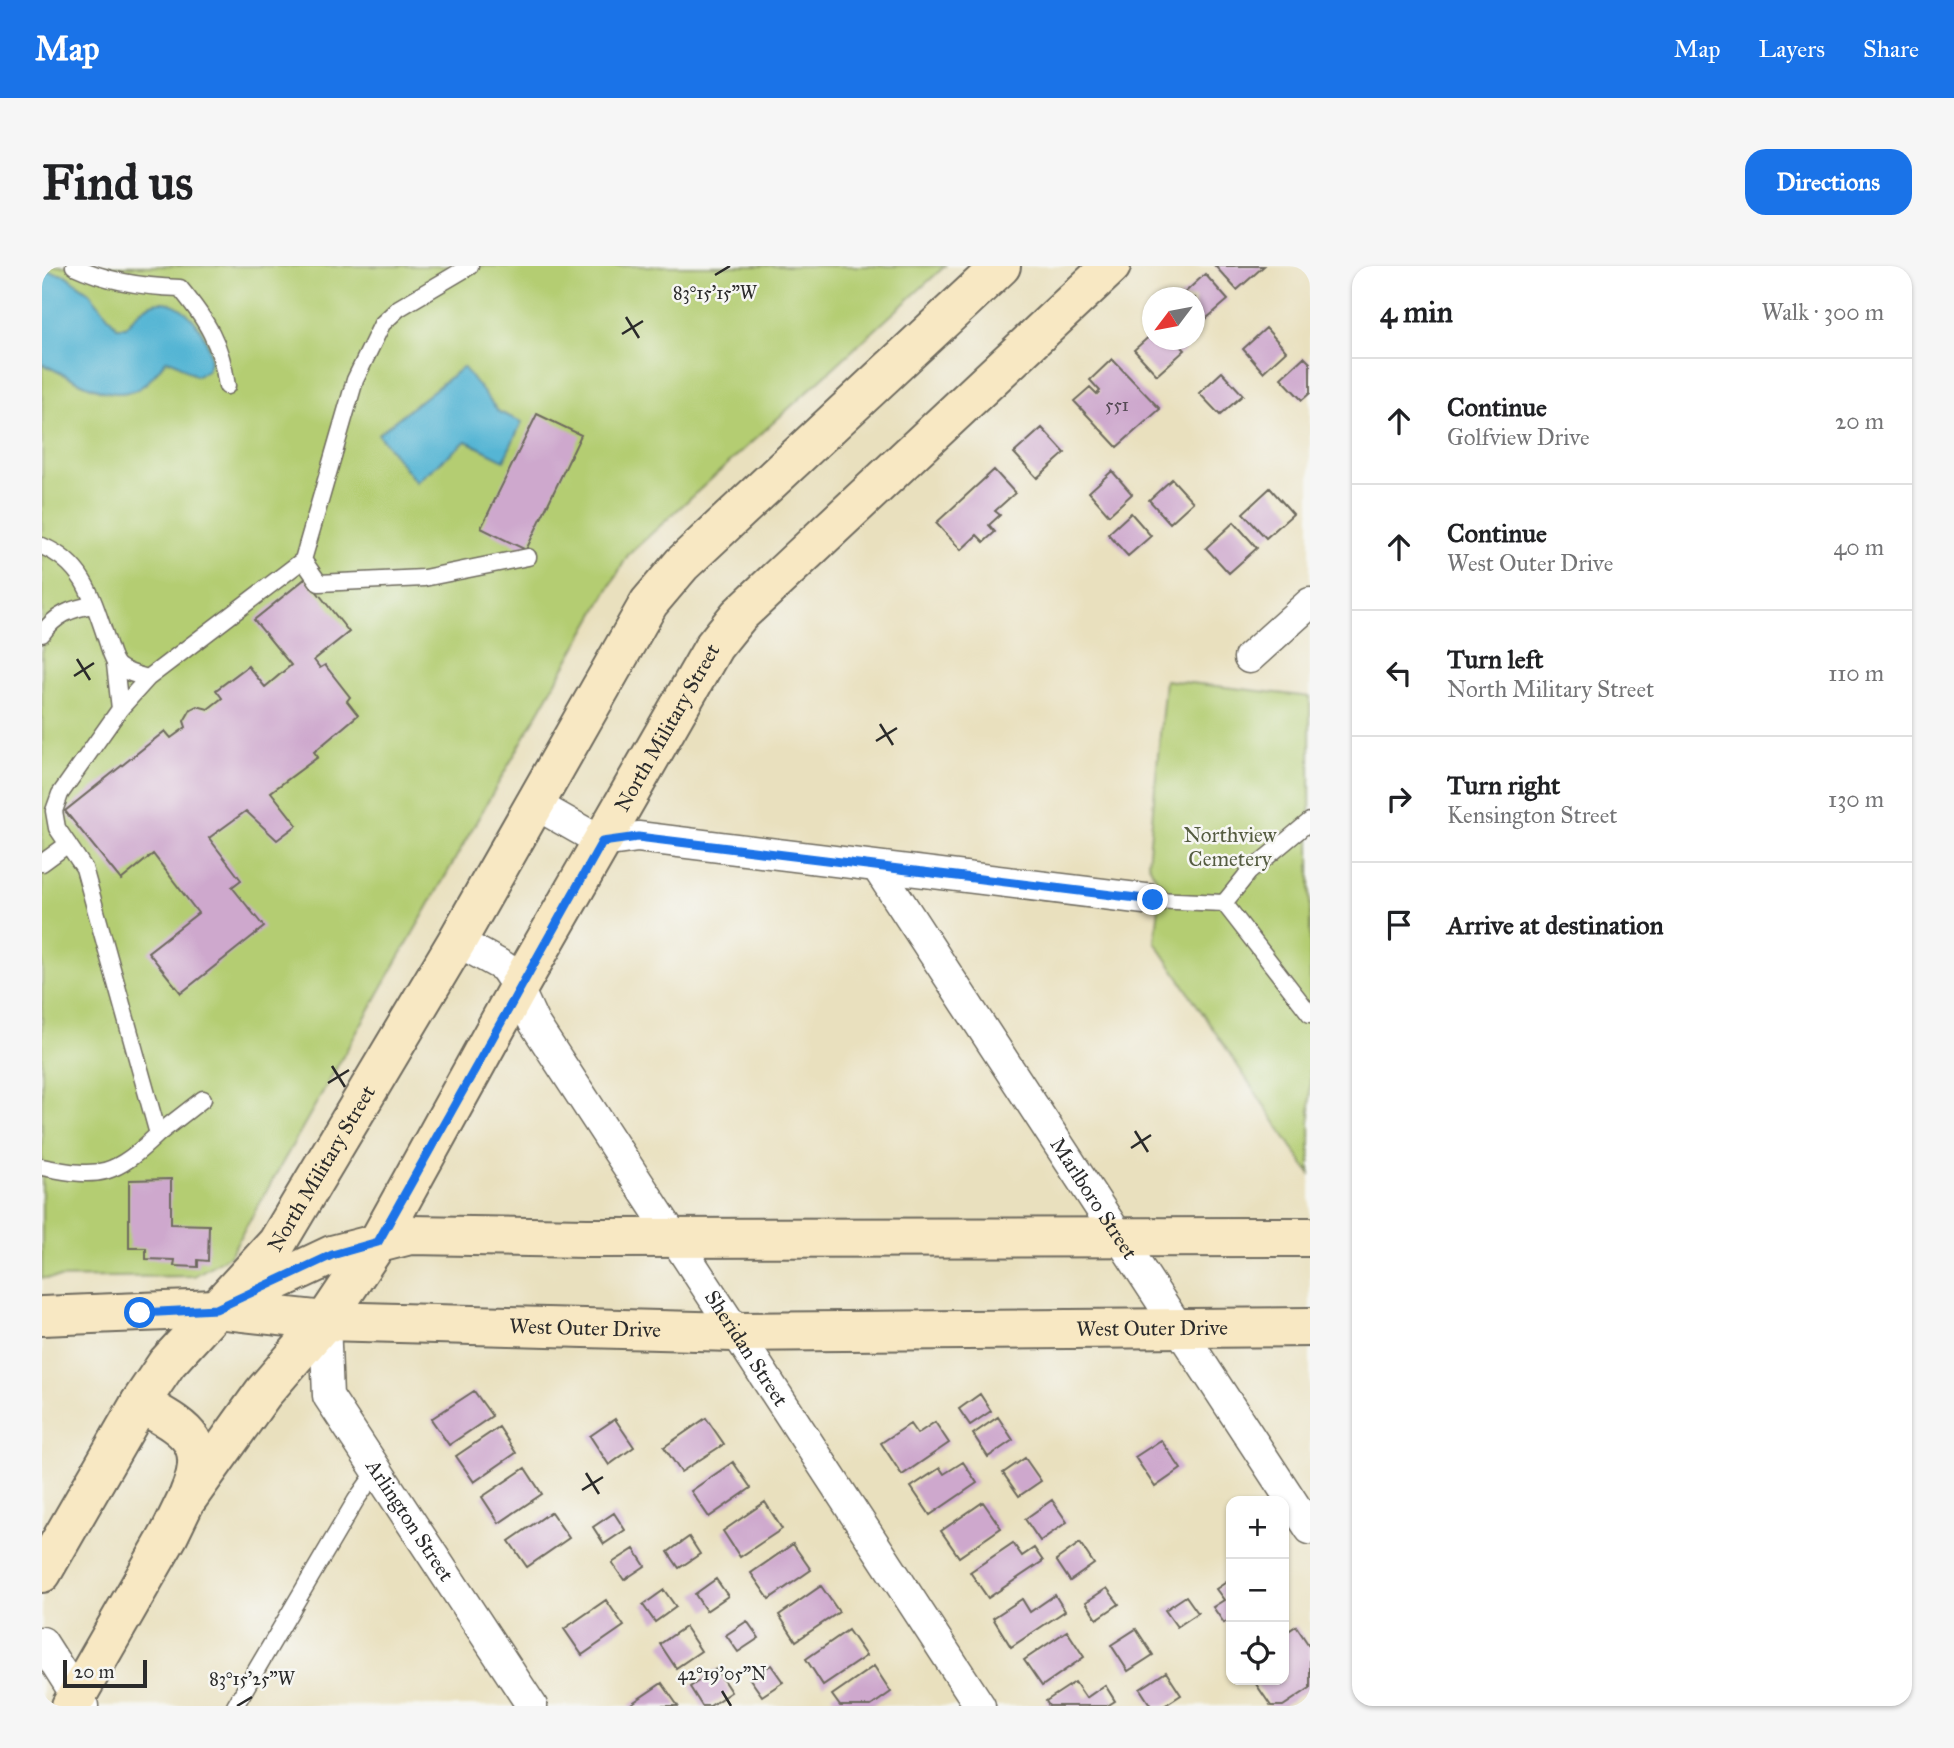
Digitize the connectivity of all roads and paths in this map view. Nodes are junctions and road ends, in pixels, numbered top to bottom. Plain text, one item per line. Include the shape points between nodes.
1 (74, 266) edge
2 (470, 266) edge
3 (1001, 266) edge
4 (1111, 266) edge
5 (227, 386) dead end
6 (42, 545) edge
7 (528, 557) dead end
8 (303, 560) junction
9 (1310, 603) edge
10 (94, 605) junction
11 (42, 634) edge
12 (1249, 659) dead end
13 (115, 664) junction
14 (148, 678) junction
15 (120, 709) junction
16 (535, 804) junction
17 (1310, 821) edge
18 (602, 842) junction
19 (68, 844) junction
20 (42, 863) edge
21 (877, 867) junction
22 (1153, 900) joint
23 (1224, 903) junction
24 (457, 941) junction
25 (519, 988) junction
26 (1310, 1014) edge
27 (203, 1099) dead end
28 (158, 1134) junction
29 (42, 1167) edge
30 (673, 1237) junction
31 (1118, 1237) junction
32 (1310, 1237) edge
33 (378, 1242) junction
34 (216, 1309) junction
35 (42, 1316) edge
36 (325, 1321) junction
37 (1310, 1326) edge
38 (1178, 1329) junction
39 (734, 1332) junction
40 (140, 1403) junction
41 (377, 1470) junction
42 (186, 1502) junction
43 (1310, 1529) edge
44 (42, 1573) edge
45 (42, 1642) edge
46 (77, 1703) edge
47 (971, 1703) edge
48 (235, 1706) edge
49 (533, 1706) edge

1 - 5 lane via 129,284 180,288 214,334
2 - 8 lane via 399,308 383,324 355,380
3 - 16 main road, North Military Street via 682,564 649,603
4 - 18 main road, North Military Street via 739,615 714,646
6 - 10 lane via 75,567
7 - 8 lane via 424,578 319,583
8 - 14 lane
9 - 12 street
10 - 11 lane via 62,614
10 - 13 lane
13 - 14 lane
13 - 15 lane
14 - 15 lane
15 - 19 lane via 60,794 54,811 57,828
16 - 18 street
16 - 24 main road, North Military Street
17 - 23 lane via 1249,872
18 - 21 street via 638,837
18 - 25 main road, North Military Street
19 - 20 lane
19 - 28 lane via 84,868
21 - 22 street
21 - 31 street, Marlboro Street
22 - 23 lane
23 - 26 lane
24 - 25 street, Sheridan Street via 504,967
24 - 34 main road, North Military Street via 277,1242
25 - 30 street, Sheridan Street via 534,1023
25 - 33 main road, North Military Street
27 - 28 lane
28 - 29 lane via 135,1156 108,1171 82,1175
30 - 31 main road
30 - 33 main road via 410,1235
30 - 39 street, Sheridan Street
31 - 32 main road
31 - 38 street, Marlboro Street
33 - 34 main road via 332,1255
33 - 36 main road, North Military Street
34 - 35 main road
34 - 36 main road, West Outer Drive
34 - 40 main road via 167,1363
36 - 39 main road, West Outer Drive
36 - 41 street, Arlington Street via 328,1396
36 - 42 main road via 263,1393
37 - 38 main road, West Outer Drive
38 - 39 main road, West Outer Drive
38 - 43 street, Marlboro Street
39 - 47 street, Sheridan Street
40 - 42 main road via 182,1427 193,1441 198,1457
40 - 44 main road
41 - 48 lane
41 - 49 street, Arlington Street
42 - 46 main road
45 - 46 street

